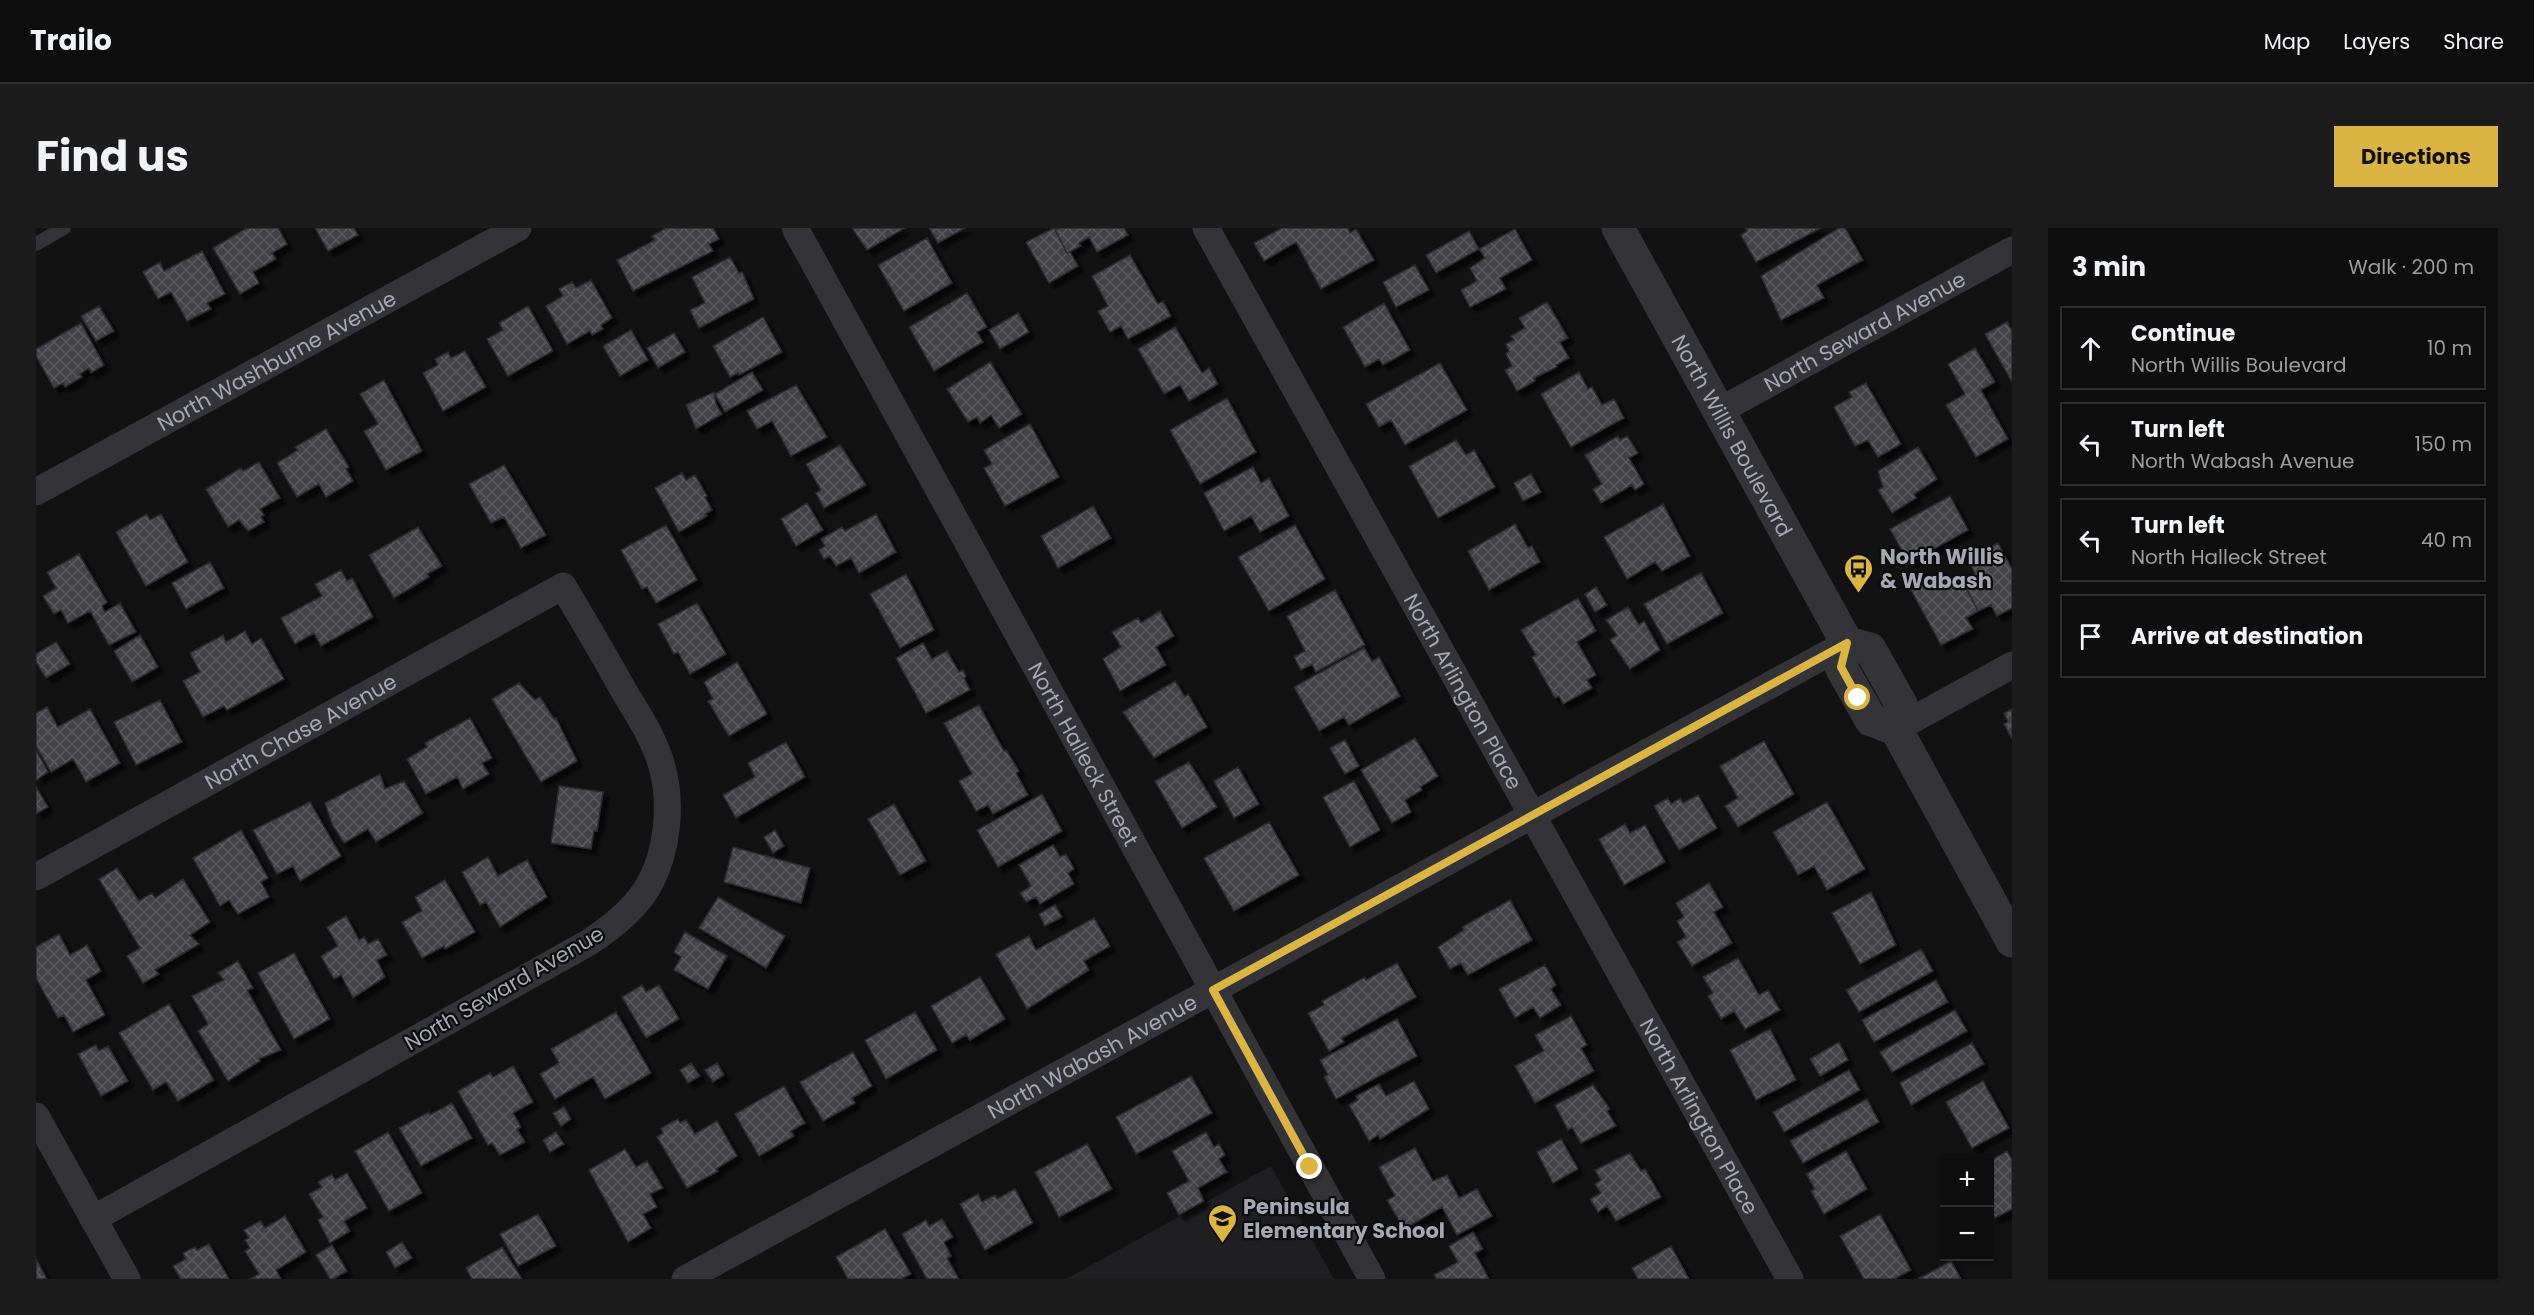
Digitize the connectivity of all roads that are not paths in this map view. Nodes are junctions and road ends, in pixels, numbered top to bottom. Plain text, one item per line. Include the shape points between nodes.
1 (64, 228) edge
2 (518, 228) edge
3 (795, 228) edge
4 (1206, 228) edge
5 (1618, 228) edge
6 (36, 243) edge
7 (2012, 250) edge
8 (1719, 411) junction
9 (36, 492) edge
10 (563, 586) joint
11 (1847, 643) junction
12 (2012, 665) edge
13 (1896, 729) junction
14 (1531, 815) junction
15 (36, 877) edge
16 (2012, 941) edge
17 (1213, 990) junction
18 (36, 1116) edge
19 (93, 1219) junction
20 (127, 1279) edge
21 (684, 1279) edge
22 (1372, 1279) edge
23 (1790, 1279) edge

1 - 6 lane
2 - 9 street, North Washburne Avenue
3 - 17 street, North Halleck Street
4 - 14 street, North Arlington Place
5 - 8 street, North Willis Boulevard
7 - 8 street, North Seward Avenue
8 - 11 street, North Willis Boulevard
10 - 15 street, North Chase Avenue
10 - 19 street, North Seward Avenue via 648,732 662,766 667,817 662,850 650,884 626,914 588,943
11 - 13 street via 1870,650 1901,704
11 - 14 street, North Wabash Avenue
12 - 13 street
13 - 16 street
14 - 17 street, North Wabash Avenue
14 - 23 street, North Arlington Place
17 - 21 street, North Wabash Avenue
17 - 22 street, North Halleck Street
18 - 19 street
19 - 20 street

